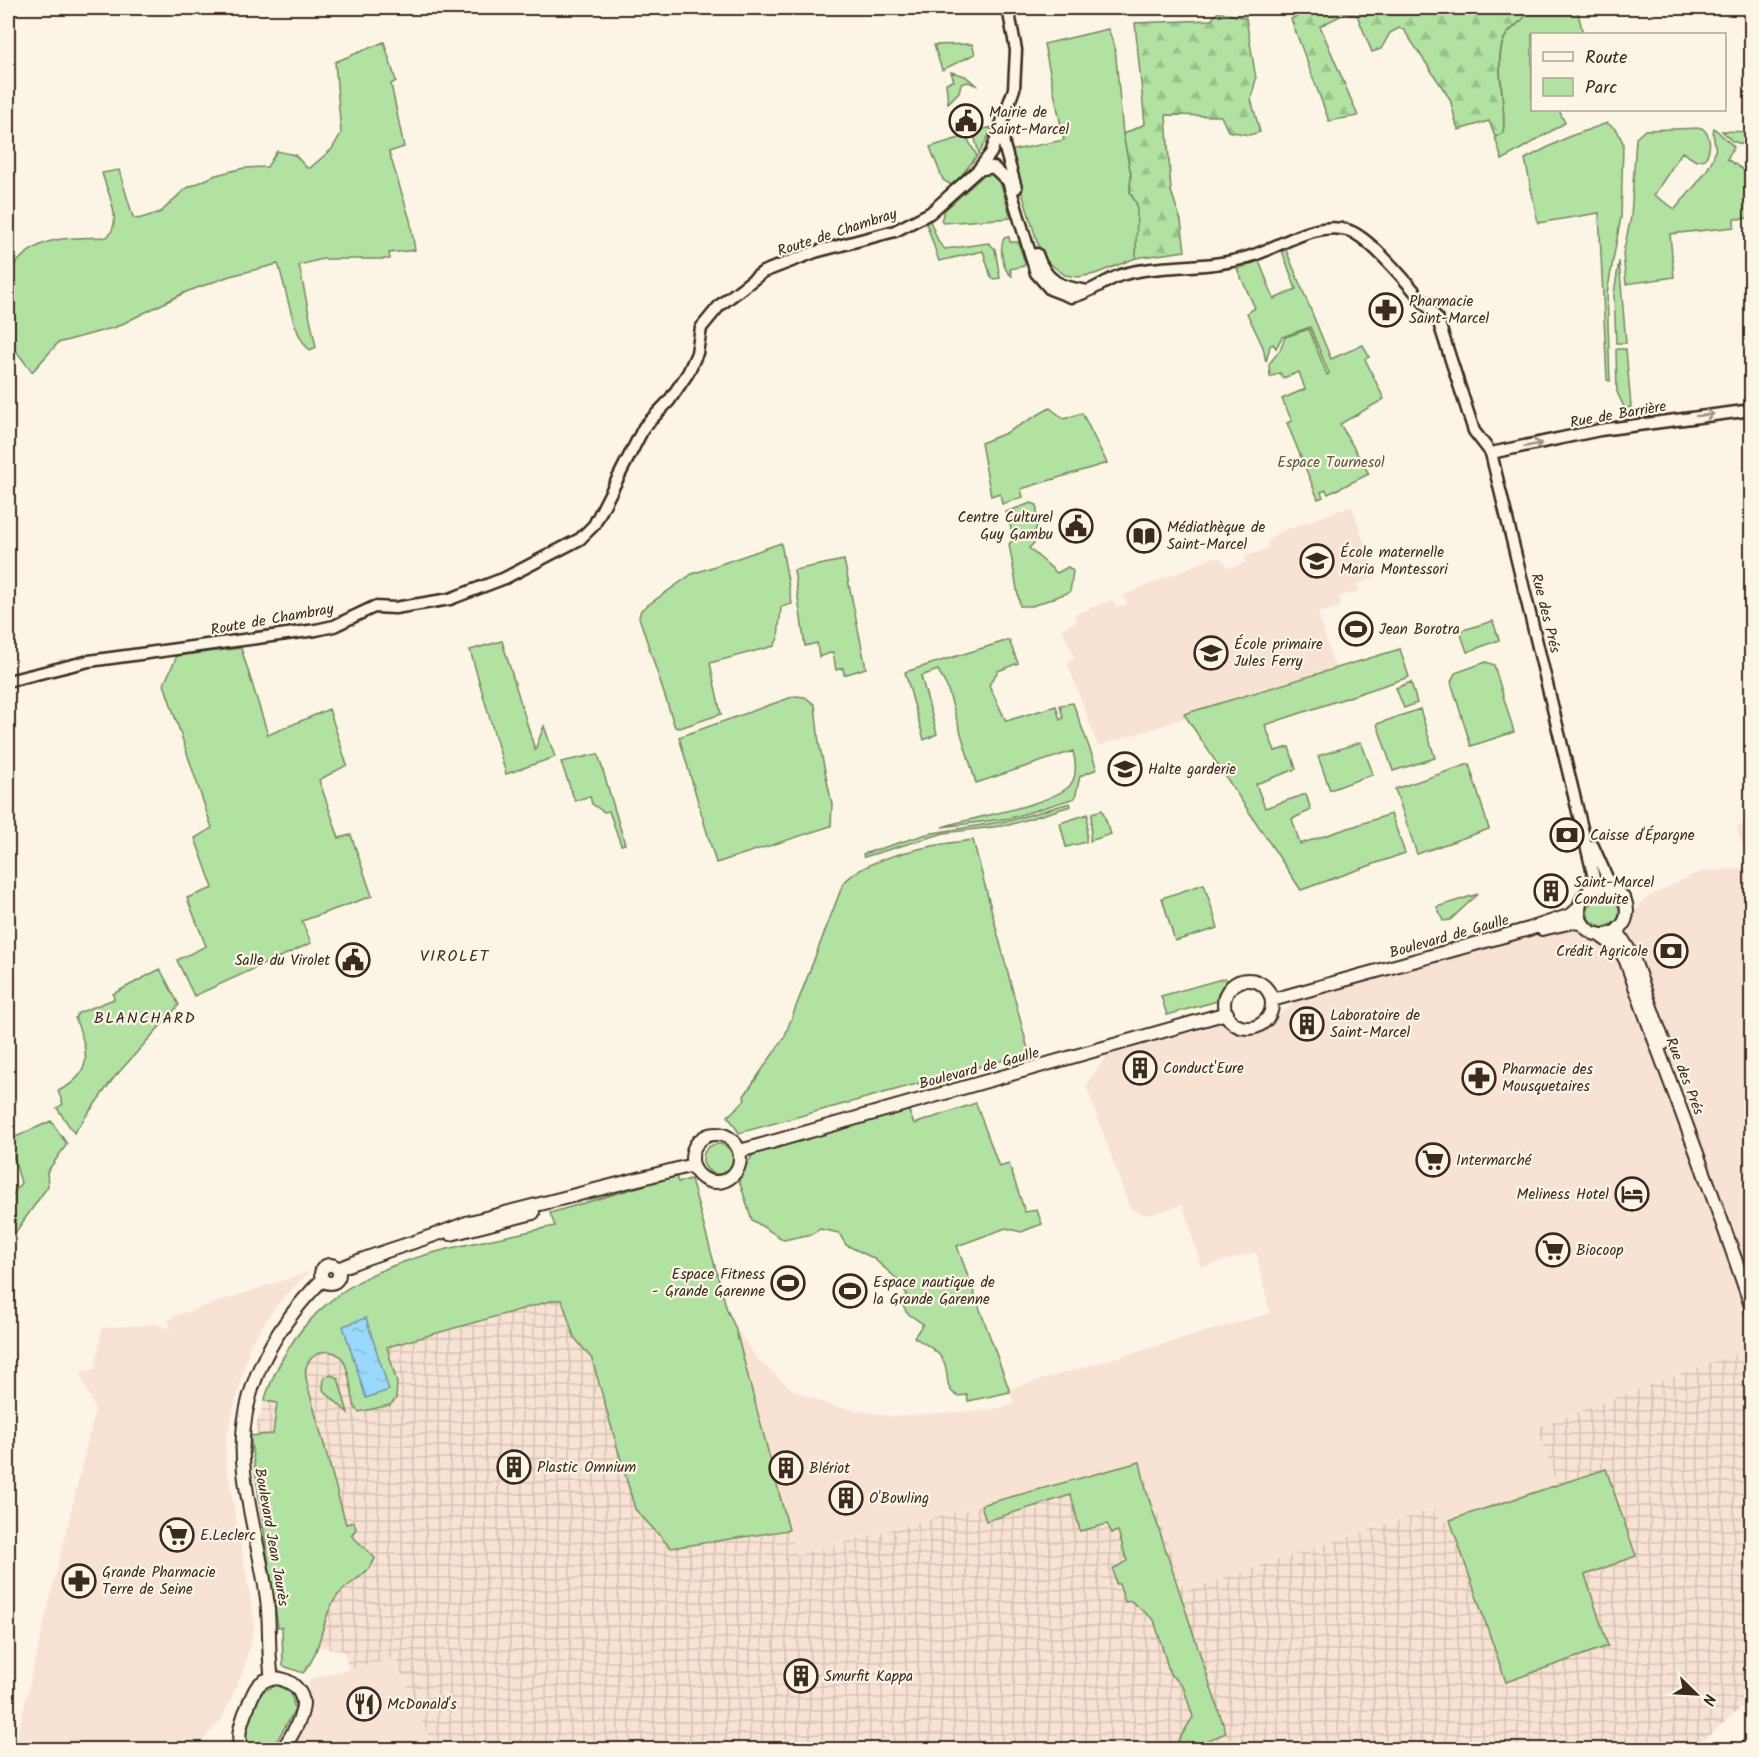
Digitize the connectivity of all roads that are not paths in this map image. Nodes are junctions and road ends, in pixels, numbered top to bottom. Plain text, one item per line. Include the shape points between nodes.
1 (1008, 8) edge
2 (1002, 127) junction
3 (991, 153) junction
4 (1008, 163) junction
5 (978, 170) junction
6 (1088, 291) junction
7 (1752, 410) edge
8 (1491, 453) junction
9 (8, 681) edge
10 (1578, 807) junction
11 (1594, 889) junction
12 (1612, 889) junction
13 (1579, 908) junction
14 (1584, 926) junction
15 (1620, 927) junction
16 (1529, 929) junction
17 (1598, 934) junction
18 (1272, 1000) junction
19 (1227, 1013) junction
20 (1693, 1138) junction
21 (740, 1151) junction
22 (693, 1165) junction
23 (1752, 1309) edge
24 (272, 1678) junction
25 (1752, 1743) edge
26 (242, 1749) edge
27 (282, 1749) edge
28 (1744, 1749) edge

1 - 2 street, Route de Chambray via 1016,60 1014,89
2 - 3 street, Route de Chambray
2 - 4 street
3 - 4 street
3 - 5 street, Route de Chambray
4 - 6 street via 1041,267 1058,285
5 - 6 street via 993,167 1008,181 1036,273 1043,284 1071,297
5 - 9 street, Route de Chambray via 930,213 895,231 815,252 763,272 720,305 701,328 697,353 688,373 644,427 594,525 571,544 505,578 450,599 395,608 374,607 316,630 90,661
6 - 8 street, Rue des Prés via 1120,275 1247,258 1309,232 1326,228 1348,230 1364,238 1438,320 1474,431
8 -> 7 street, Rue de Barrière via 1600,430
8 - 10 street, Rue des Prés
10 - 11 street, Rue des Prés
10 - 12 street, Rue des Prés
11 - 12 main road
11 - 13 main road via 1584,896
12 - 15 main road via 1621,895 1626,906
13 - 14 main road
13 - 16 main road, Boulevard de Gaulle via 1573,914
14 - 16 main road, Boulevard de Gaulle via 1576,922
14 - 17 main road
15 - 17 main road via 1612,933
15 - 20 main road, Rue des Prés via 1666,1049
16 - 18 main road, Boulevard de Gaulle
17 - 20 main road, Rue des Prés via 1620,950 1626,961
18 - 19 main road via 1270,1014 1254,1027 1235,1023
18 - 19 main road via 1258,982 1240,982 1226,996
19 - 21 main road, Boulevard de Gaulle
20 - 23 main road, Rue des Prés
21 - 22 main road via 731,1138 712,1134 695,1146
21 - 22 main road via 736,1173 725,1181 703,1179
22 - 24 main road, Boulevard Jean Jaurès via 566,1199 499,1223 373,1254 338,1269 334,1282 322,1280 278,1332 256,1372 247,1405 244,1470 270,1615
24 - 26 main road via 257,1688 248,1707 239,1733
24 - 27 main road via 295,1686 303,1703 302,1713
25 - 28 main road

